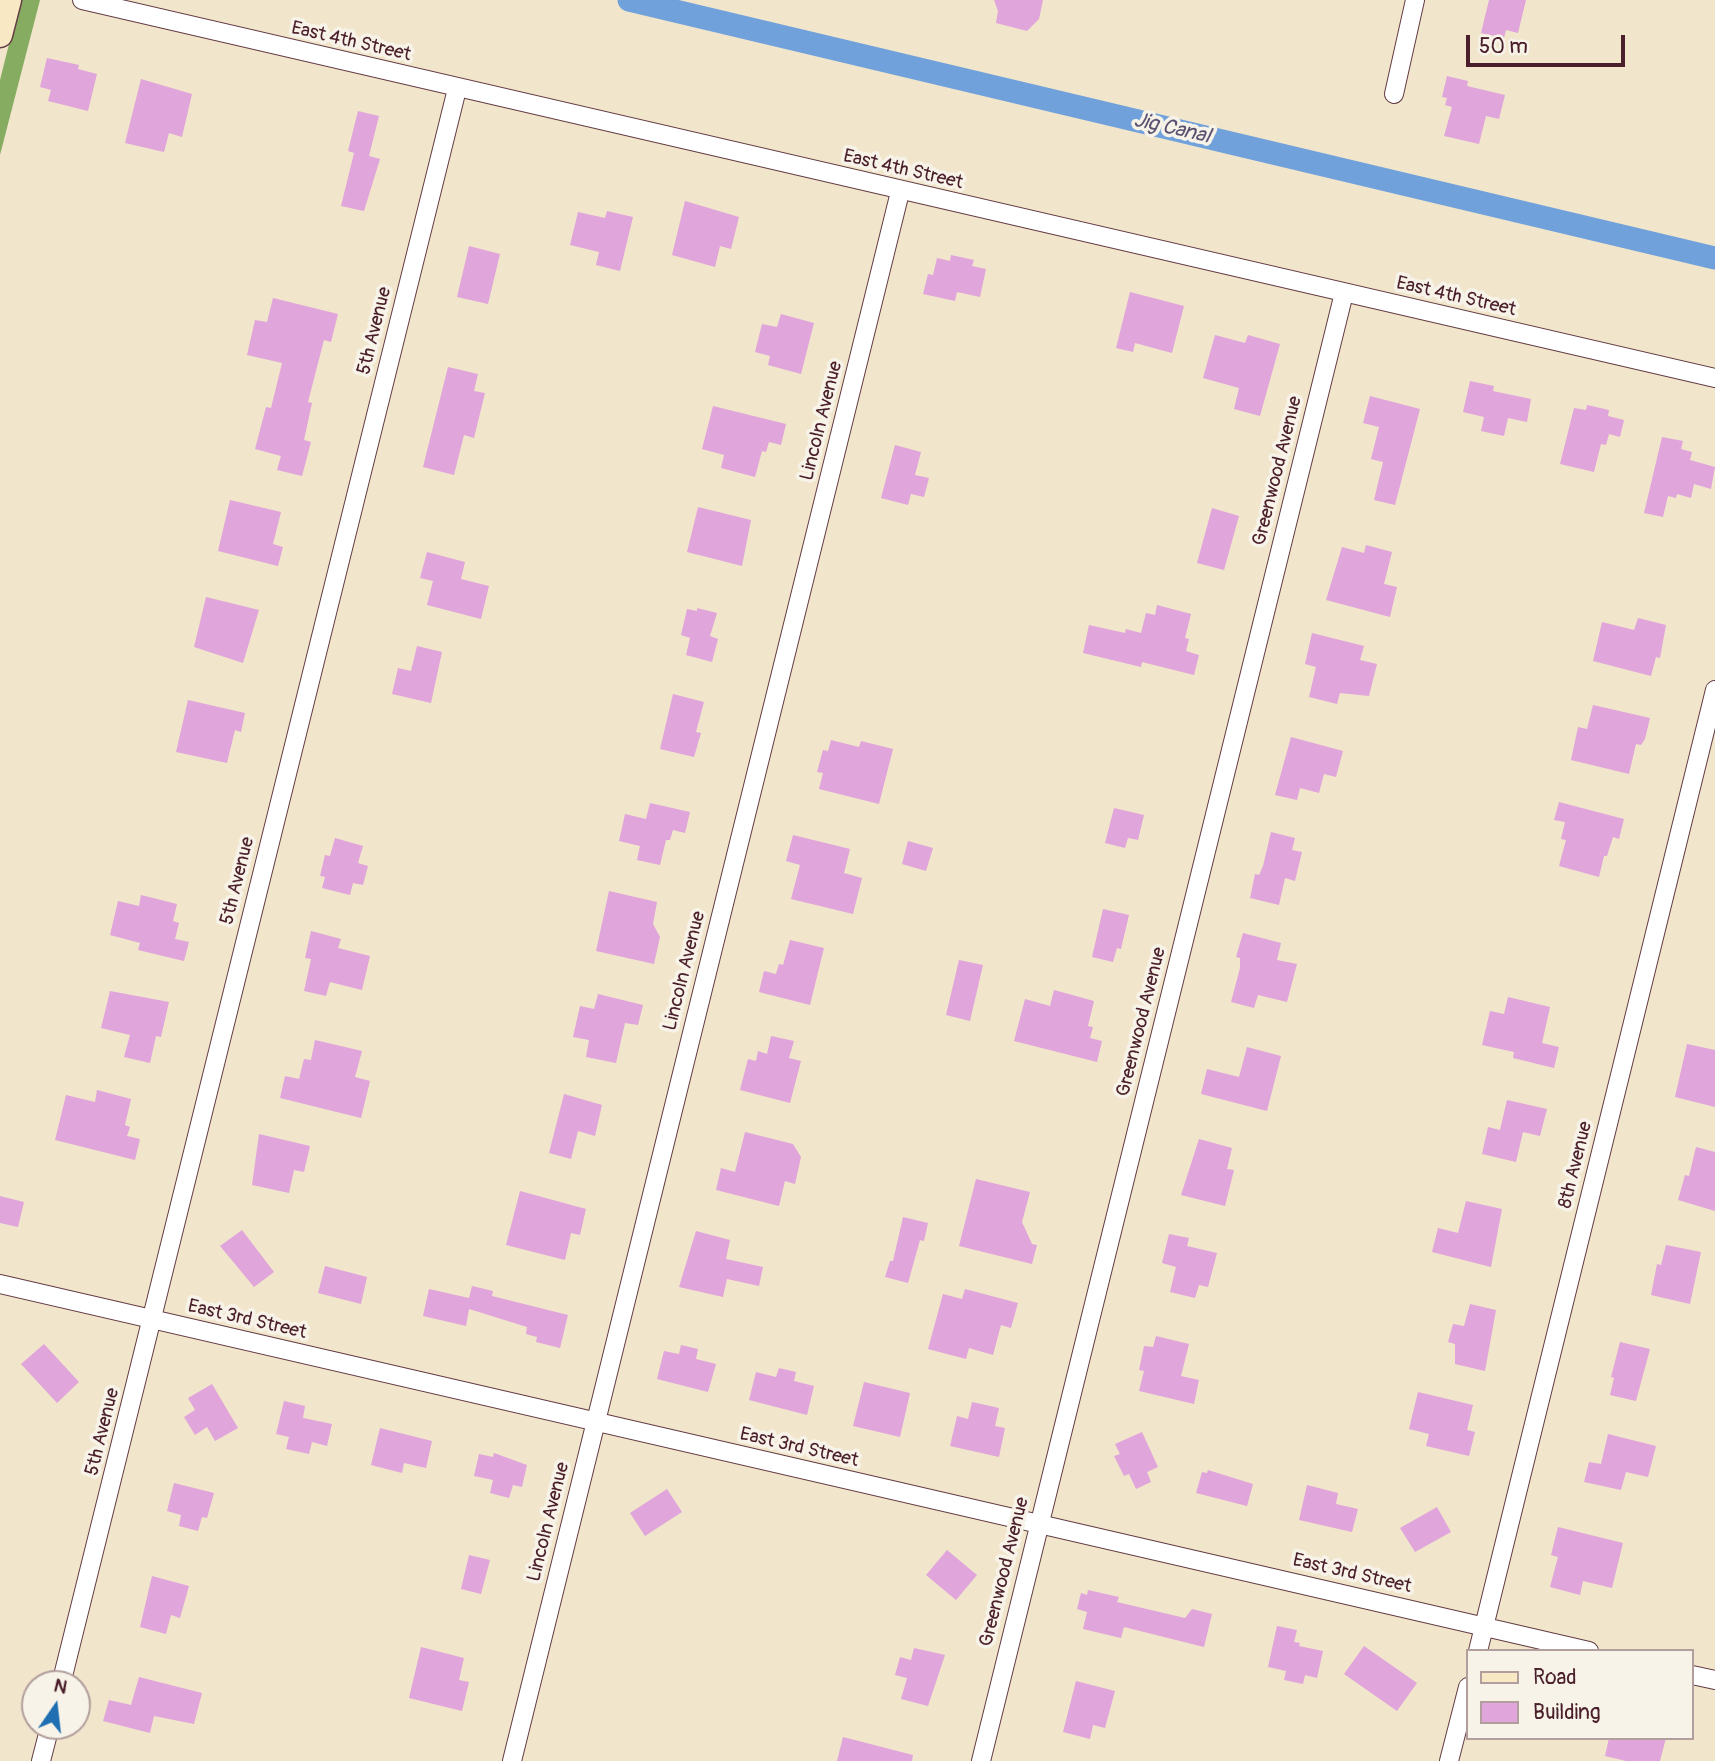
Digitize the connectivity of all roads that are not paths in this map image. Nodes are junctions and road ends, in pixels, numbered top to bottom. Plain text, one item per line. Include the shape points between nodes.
1 (9, 0) edge
2 (82, 0) edge
3 (1415, 0) edge
4 (0, 35) edge
5 (457, 89) junction
6 (1394, 94) dead end
7 (900, 192) junction
8 (1344, 293) junction
9 (1715, 378) edge
10 (1715, 690) edge
11 (0, 1284) edge
12 (151, 1318) junction
13 (594, 1421) junction
14 (1039, 1523) junction
15 (1484, 1626) junction
16 (1478, 1649) edge
17 (1581, 1649) edge
18 (64, 1670) edge
19 (1694, 1675) edge
20 (1715, 1680) edge
21 (1466, 1695) edge
22 (46, 1740) edge
23 (41, 1761) edge
24 (512, 1761) edge
25 (981, 1761) edge
26 (1449, 1761) edge

1 - 4 street
2 - 5 street, East 4th Street
3 - 6 street
5 - 7 street, East 4th Street
5 - 12 street, 5th Avenue
7 - 8 street, East 4th Street
7 - 13 street, Lincoln Avenue
8 - 9 street, East 4th Street
8 - 14 street, Greenwood Avenue
10 - 15 street, 8th Avenue
11 - 12 street, East 3rd Street
12 - 13 street, East 3rd Street
12 - 18 street, 5th Avenue
13 - 14 street, East 3rd Street
13 - 24 street, Lincoln Avenue
14 - 15 street, East 3rd Street
14 - 25 street, Greenwood Avenue
15 - 16 street, 8th Avenue
15 - 17 street, East 3rd Street
19 - 20 street
21 - 26 street
22 - 23 street

